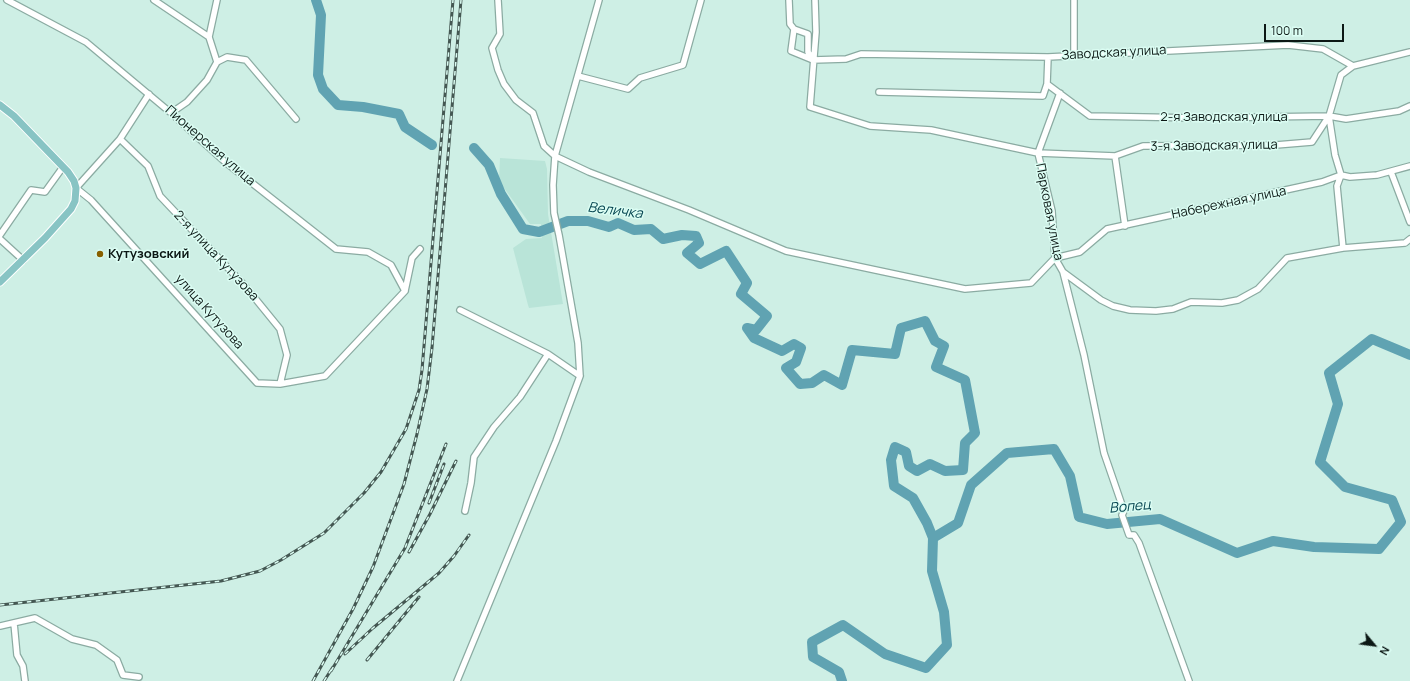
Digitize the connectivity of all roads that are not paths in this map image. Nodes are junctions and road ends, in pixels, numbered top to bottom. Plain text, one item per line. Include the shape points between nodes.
1 (7, 0) edge
2 (154, 0) edge
3 (217, 0) edge
4 (498, 0) edge
5 (599, 0) edge
6 (701, 0) edge
7 (788, 0) edge
8 (815, 0) edge
9 (1074, 0) edge
10 (794, 29) junction
11 (209, 37) junction
12 (1410, 52) edge
13 (1074, 54) junction
14 (1048, 57) junction
15 (813, 60) junction
16 (217, 62) junction
17 (1353, 66) junction
18 (578, 76) junction
19 (1047, 84) junction
20 (879, 92) dead end
21 (1060, 93) junction
22 (149, 94) junction
23 (0, 105) edge
24 (1410, 106) edge
25 (171, 113) junction
26 (1329, 116) junction
27 (296, 119) dead end
28 (120, 139) junction
29 (1038, 153) junction
30 (555, 156) junction
31 (1115, 156) junction
32 (1410, 166) edge
33 (63, 167) junction
34 (1391, 172) junction
35 (1341, 176) junction
36 (76, 188) junction
37 (1410, 222) edge
38 (1125, 226) junction
39 (0, 235) edge
40 (1410, 239) edge
41 (0, 240) edge
42 (1343, 248) junction
43 (420, 250) dead end
44 (1055, 258) junction
45 (23, 260) junction
46 (1063, 272) junction
47 (0, 282) edge
48 (405, 291) junction
49 (460, 310) dead end
50 (548, 354) junction
51 (580, 376) junction
52 (280, 384) junction
53 (464, 511) dead end
54 (14, 623) junction
55 (0, 626) edge
56 (140, 677) dead end
57 (25, 681) edge
58 (457, 681) edge
59 (1189, 681) edge

1 - 22 street, Пионерская улица via 86,42
2 - 11 street
3 - 11 street
4 - 30 street via 500,34 492,48 498,70 504,84 516,100 533,113 544,146
5 - 18 street
6 - 18 street via 683,65 640,78 628,89
7 - 10 street via 790,24
8 - 15 street via 816,32
9 - 13 street
10 - 15 street via 808,34 808,52
10 - 15 street via 791,51
11 - 16 street
12 - 17 street
13 - 14 street, Заводская улица
13 - 17 street, Заводская улица via 1288,45 1323,49
14 - 15 street, Заводская улица via 861,54 846,59
14 - 19 street
15 - 29 street, Парковая улица via 810,107 870,126 931,130
16 - 25 street via 207,80 187,102
16 - 27 street via 227,57 246,60
17 - 26 street via 1342,75
18 - 30 street
19 - 20 street via 1043,96
19 - 21 street, 2-я Заводская улица
21 - 26 street, 2-я Заводская улица via 1090,116
21 - 29 street
22 - 25 street, Пионерская улица
22 - 28 street
23 - 33 main road, улица Кутузова
24 - 26 street, 2-я Заводская улица via 1346,119
25 - 48 street, Пионерская улица via 224,161 336,249 368,252 391,265
26 - 31 street, 3-я Заводская улица via 1312,142 1276,145 1143,146
26 - 35 street
28 - 36 street
28 - 52 street, 2-я улица Кутузова via 148,166 160,196 245,286 280,329 287,355
29 - 31 street, 3-я Заводская улица
29 - 44 street, Парковая улица via 1052,211
30 - 44 street via 786,251 965,289 1031,282
30 - 51 street via 554,213 578,342
31 - 38 street
32 - 34 street, Набережная улица
33 - 36 main road, улица Кутузова
33 - 39 street via 45,192 31,190
34 - 35 street, Набережная улица
34 - 37 street
35 - 38 street, Набережная улица
35 - 42 street via 1337,186
36 - 45 main road via 75,201 71,209
36 - 52 street, улица Кутузова via 91,200 257,383
38 - 44 street, Набережная улица via 1107,229 1080,252
40 - 42 street, Парковая улица via 1404,243
41 - 45 street
42 - 46 street, Парковая улица via 1287,258 1258,289 1238,300 1222,303 1191,302 1173,309 1156,311 1130,310 1113,306
43 - 48 street via 412,258
44 - 46 street, Парковая улица
45 - 47 main road
46 - 59 street via 1084,355 1104,453 1124,511 1122,515 1129,535 1134,535 1139,543
48 - 52 street, улица Кутузова via 325,376
49 - 50 street
50 - 51 street
50 - 53 street via 520,397 494,427 474,457
51 - 58 street via 556,441
54 - 55 street
54 - 56 street via 34,618 72,639 96,645 116,660 123,675
54 - 57 street via 17,656 23,666

